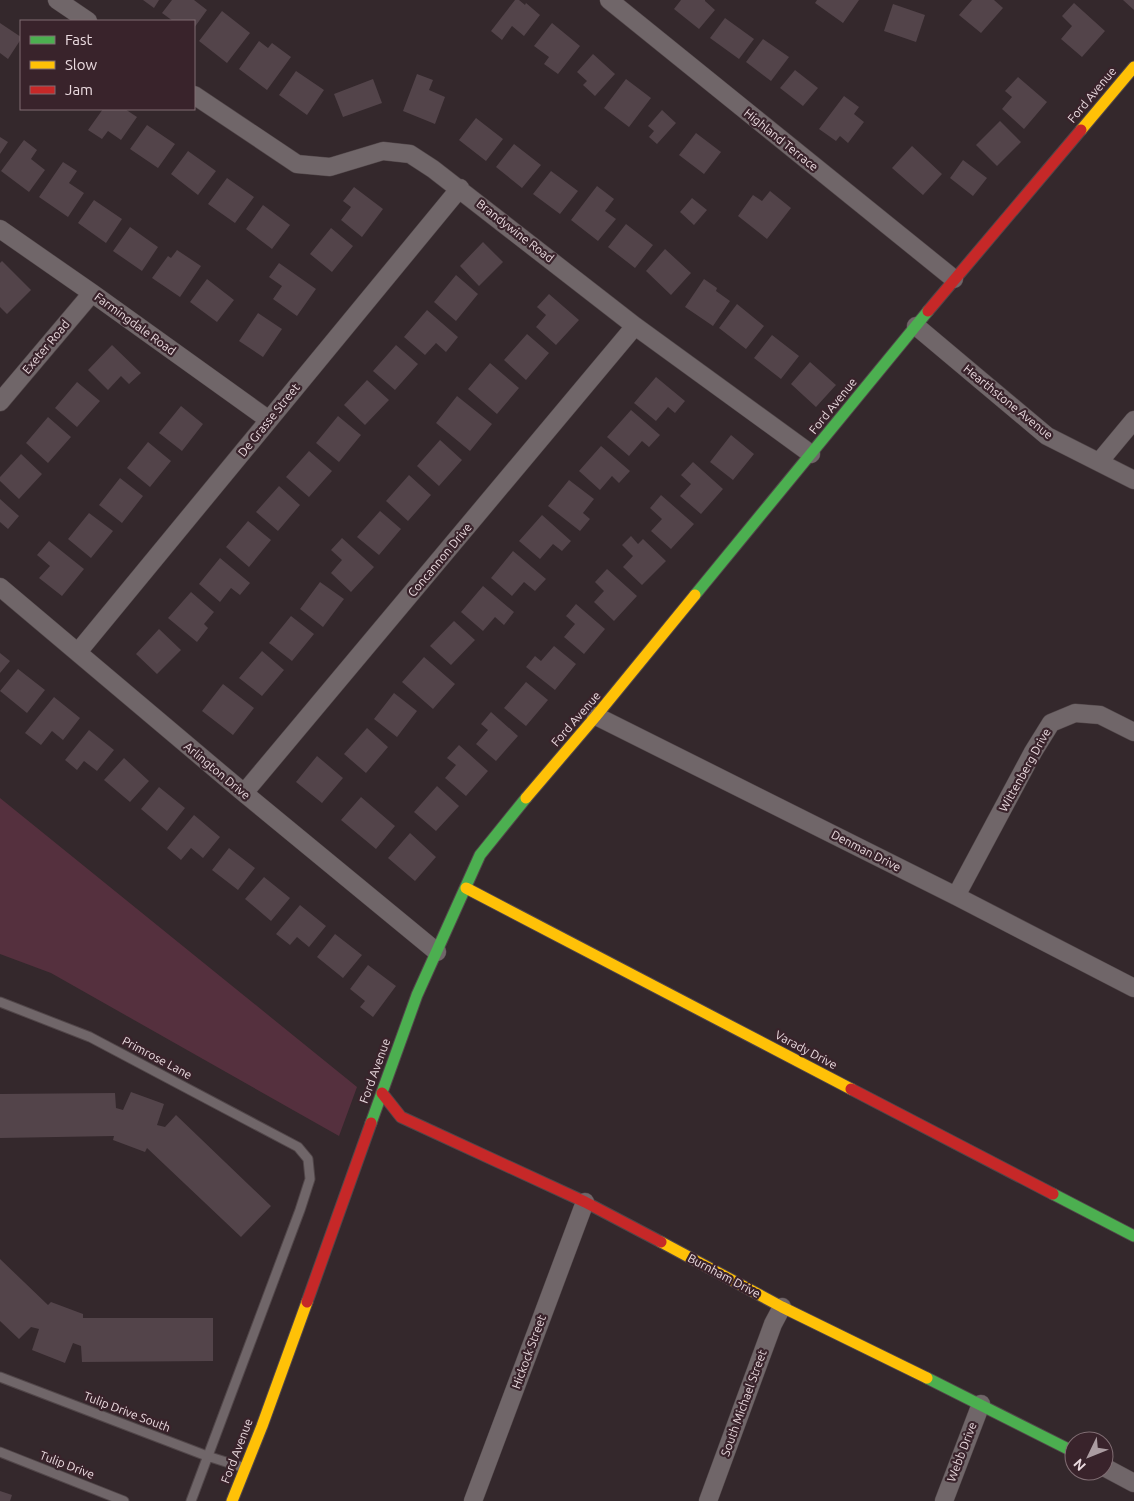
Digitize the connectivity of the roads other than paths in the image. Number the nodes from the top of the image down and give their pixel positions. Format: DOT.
graph roads {
  1 [pos="57,0"];
  2 [pos="609,0"];
  3 [pos="87,20"];
  4 [pos="1134,67"];
  5 [pos="195,96"];
  6 [pos="460,188"];
  7 [pos="0,229"];
  8 [pos="954,279"];
  9 [pos="92,293"];
  10 [pos="636,326"];
  11 [pos="916,326"];
  12 [pos="0,402"];
  13 [pos="269,420"];
  14 [pos="1134,420"];
  15 [pos="811,454"];
  16 [pos="1099,462"];
  17 [pos="1134,480"];
  18 [pos="0,587"];
  19 [pos="78,652"];
  20 [pos="596,716"];
  21 [pos="1134,732"];
  22 [pos="244,793"];
  23 [pos="466,888"];
  24 [pos="956,896"];
  25 [pos="436,952"];
  26 [pos="1134,988"];
  27 [pos="0,1002"];
  28 [pos="382,1093"];
  29 [pos="584,1202"];
  30 [pos="1134,1236"];
  31 [pos="782,1307"];
  32 [pos="0,1377"];
  33 [pos="981,1404"];
  34 [pos="1064,1447"];
  35 [pos="0,1452"];
  36 [pos="207,1456"];
  37 [pos="245,1468"];
  38 [pos="1114,1472"];
  39 [pos="1134,1483"];
  40 [pos="124,1501"];
  41 [pos="191,1501"];
  42 [pos="232,1501"];
  43 [pos="473,1501"];
  44 [pos="708,1501"];
  45 [pos="944,1501"];
  1 -- 3 [label="street"];
  2 -- 8 [label="street, Highland Terrace"];
  4 -- 8 [label="street, Ford Avenue"];
  5 -- 6 [label="street, Brandywine Road"];
  6 -- 10 [label="street, Brandywine Road"];
  6 -- 13 [label="street, De Grasse Street"];
  7 -- 9 [label="street, Farmingdale Road"];
  8 -- 11 [label="street, Ford Avenue"];
  9 -- 12 [label="street, Exeter Road"];
  9 -- 13 [label="street, Farmingdale Road"];
  10 -- 15 [label="street, Brandywine Road"];
  10 -- 22 [label="street, Concannon Drive"];
  11 -- 15 [label="street, Ford Avenue"];
  11 -- 16 [label="street, Hearthstone Avenue"];
  13 -- 19 [label="street, De Grasse Street"];
  14 -- 16 [label="street"];
  15 -- 20 [label="street, Ford Avenue"];
  16 -- 17 [label="street, Hearthstone Avenue"];
  18 -- 19 [label="street, Arlington Drive"];
  19 -- 22 [label="street, Arlington Drive"];
  20 -- 23 [label="street, Ford Avenue"];
  20 -- 24 [label="street, Denman Drive"];
  21 -- 24 [label="street, Wittenberg Drive"];
  22 -- 25 [label="street, Arlington Drive"];
  23 -- 25 [label="street, Ford Avenue"];
  23 -- 30 [label="street, Varady Drive"];
  24 -- 26 [label="street, Denman Drive"];
  25 -- 28 [label="street, Ford Avenue"];
  27 -- 36 [label="lane, Primrose Lane"];
  28 -- 29 [label="street, Burnham Drive"];
  28 -- 37 [label="street, Ford Avenue"];
  29 -- 31 [label="street, Burnham Drive"];
  29 -- 43 [label="street, Hickock Street"];
  31 -- 33 [label="street, Burnham Drive"];
  31 -- 44 [label="street, South Michael Street"];
  32 -- 36 [label="lane, Tulip Drive South"];
  33 -- 34 [label="street, Burnham Drive"];
  33 -- 45 [label="street, Webb Drive"];
  35 -- 40 [label="lane, Tulip Drive"];
  36 -- 37 [label="lane, Tulip Drive South"];
  36 -- 41 [label="lane"];
  37 -- 42 [label="street, Ford Avenue"];
  38 -- 39 [label="street"];
}
